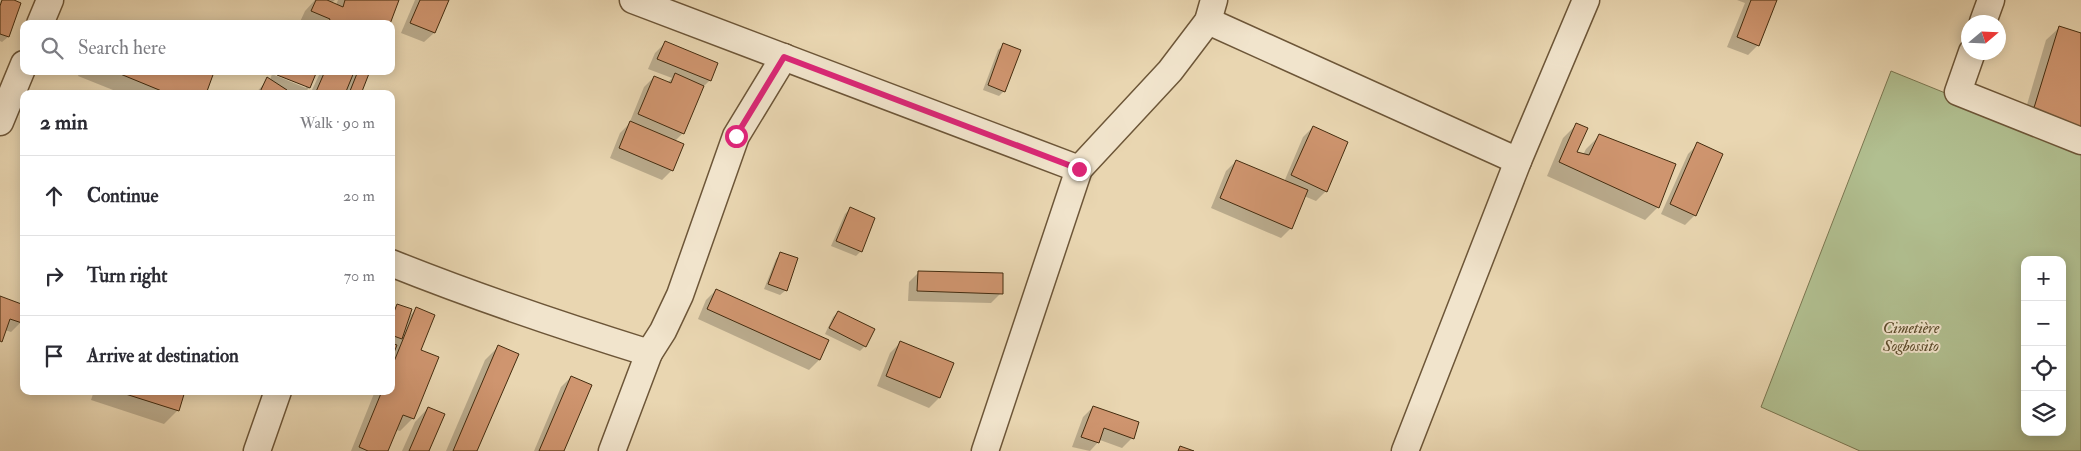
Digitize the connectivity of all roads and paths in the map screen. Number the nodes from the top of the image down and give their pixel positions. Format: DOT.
graph roads {
  1 [pos="50,0"];
  2 [pos="633,0"];
  3 [pos="1586,0"];
  4 [pos="1991,0"];
  5 [pos="1211,10"];
  6 [pos="1986,15"];
  7 [pos="42,20"];
  8 [pos="784,57"];
  9 [pos="1969,60"];
  10 [pos="21,75"];
  11 [pos="10,115"];
  12 [pos="2081,141"];
  13 [pos="1518,160"];
  14 [pos="1079,169"];
  15 [pos="395,265"];
  16 [pos="649,352"];
  17 [pos="277,395"];
  18 [pos="257,451"];
  19 [pos="612,451"];
  20 [pos="985,451"];
  21 [pos="1406,451"];
  1 -- 7 [label="street"];
  2 -- 8 [label="street"];
  3 -- 13 [label="street"];
  4 -- 6 [label="street"];
  5 -- 13 [label="street"];
  5 -- 14 [label="street"];
  8 -- 14 [label="street"];
  8 -- 16 [label="street"];
  9 -- 12 [label="street"];
  10 -- 11 [label="street"];
  13 -- 21 [label="street"];
  14 -- 20 [label="street"];
  15 -- 16 [label="street"];
  16 -- 19 [label="street"];
  17 -- 18 [label="street"];
}
